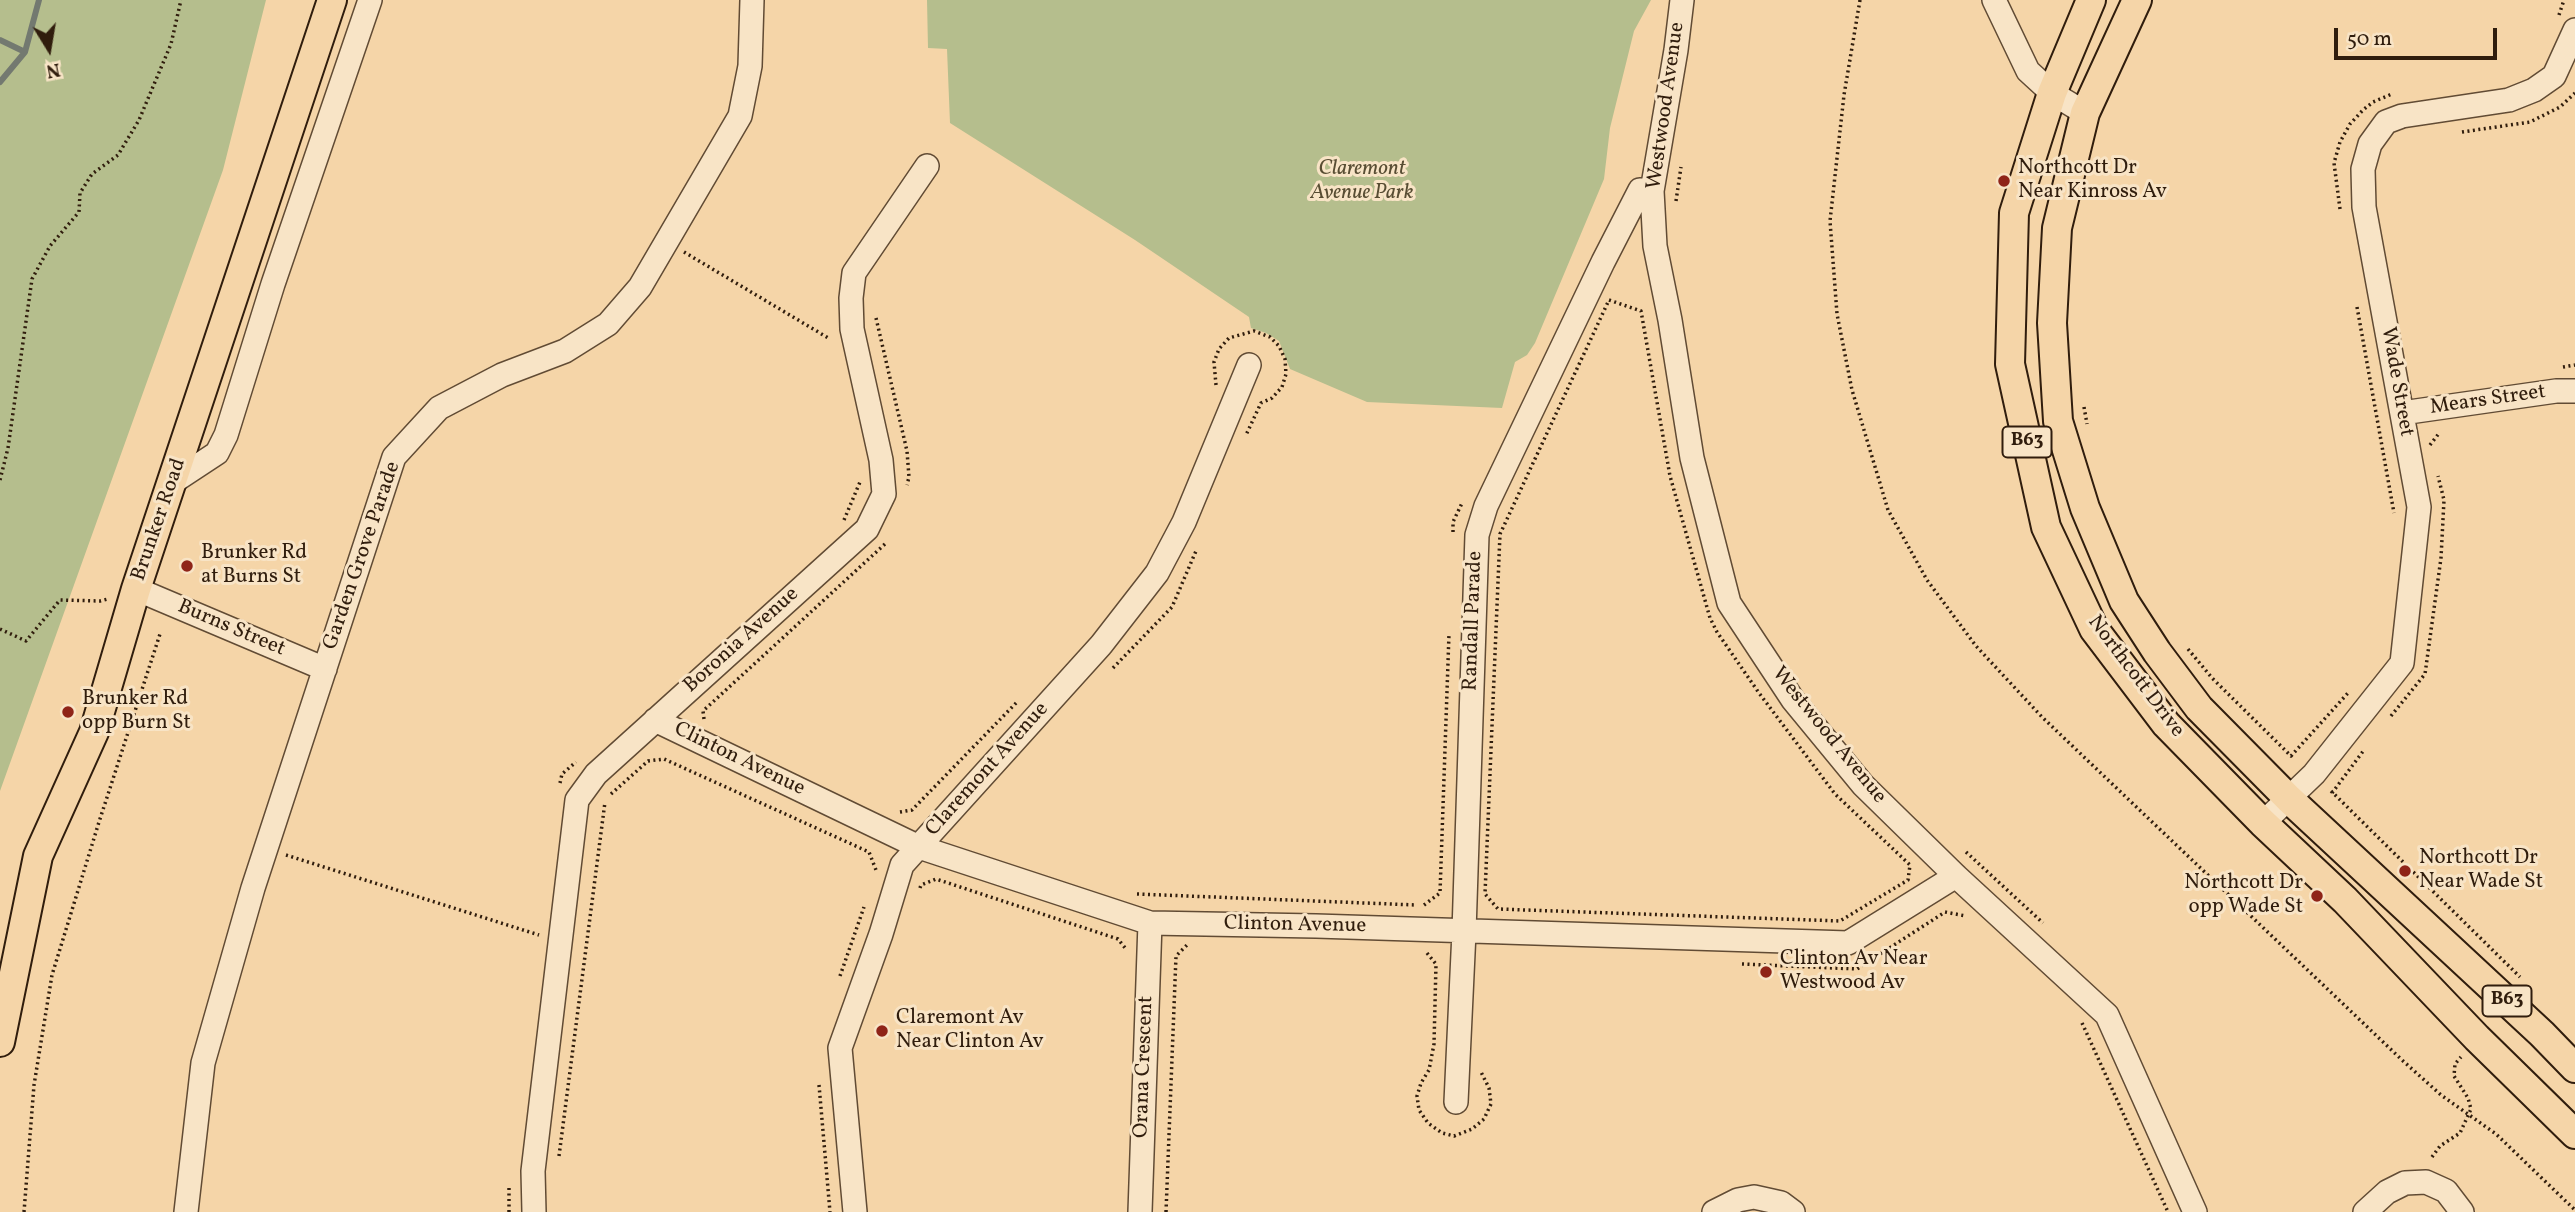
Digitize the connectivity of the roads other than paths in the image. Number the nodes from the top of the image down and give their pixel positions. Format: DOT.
graph roads {
  1 [pos="332,0"];
  2 [pos="370,0"];
  3 [pos="752,0"];
  4 [pos="1682,0"];
  5 [pos="1994,0"];
  6 [pos="2091,0"];
  7 [pos="2137,0"];
  8 [pos="2567,24"];
  9 [pos="2052,93"];
  10 [pos="2085,113"];
  11 [pos="927,166"];
  12 [pos="1653,191"];
  13 [pos="1249,365"];
  14 [pos="2575,391"];
  15 [pos="2402,413"];
  16 [pos="173,482"];
  17 [pos="136,589"];
  18 [pos="325,669"];
  19 [pos="654,720"];
  20 [pos="2289,799"];
  21 [pos="2263,823"];
  22 [pos="919,847"];
  23 [pos="1956,876"];
  24 [pos="1150,923"];
  25 [pos="1464,932"];
  26 [pos="0,1042"];
  27 [pos="2575,1068"];
  28 [pos="1455,1101"];
  29 [pos="2575,1134"];
  30 [pos="186,1212"];
  31 [pos="534,1212"];
  32 [pos="855,1212"];
  33 [pos="1140,1212"];
  34 [pos="1714,1212"];
  35 [pos="1793,1212"];
  36 [pos="2195,1212"];
  37 [pos="2365,1212"];
  38 [pos="2462,1212"];
  1 -- 16 [label="main road, Brunker Road"];
  2 -- 16 [label="street"];
  3 -- 18 [label="street, Garden Grove Parade"];
  4 -- 12 [label="street, Westwood Avenue"];
  5 -- 9 [label="street"];
  6 -- 9 [label="main road, Northcott Drive / B63"];
  7 -- 10 [label="main road, Northcott Drive / B63"];
  8 -- 15 [label="street, Wade Street"];
  9 -- 10 [label="street"];
  9 -- 21 [label="main road, Northcott Drive / B63"];
  10 -- 20 [label="main road, Northcott Drive / B63"];
  11 -- 19 [label="street, Boronia Avenue"];
  12 -- 23 [label="street, Westwood Avenue"];
  12 -- 25 [label="street, Randall Parade"];
  13 -- 22 [label="street, Claremont Avenue"];
  14 -- 15 [label="street, Mears Street"];
  15 -- 20 [label="street, Wade Street"];
  16 -- 17 [label="main road, Brunker Road"];
  17 -- 18 [label="street, Burns Street"];
  17 -- 26 [label="main road, Brunker Road"];
  18 -- 30 [label="street, Garden Grove Parade"];
  19 -- 22 [label="street, Clinton Avenue"];
  19 -- 31 [label="street, Boronia Avenue"];
  20 -- 21 [label="street, Wade Street"];
  20 -- 27 [label="main road, Northcott Drive / B63"];
  21 -- 29 [label="main road, Northcott Drive / B63"];
  22 -- 24 [label="street, Clinton Avenue"];
  22 -- 32 [label="street, Claremont Avenue"];
  23 -- 25 [label="street, Clinton Avenue"];
  23 -- 36 [label="street, Westwood Avenue"];
  24 -- 25 [label="street, Clinton Avenue"];
  24 -- 33 [label="street, Orana Crescent"];
  25 -- 28 [label="street, Randall Parade"];
  34 -- 35 [label="street"];
  37 -- 38 [label="street"];
}
